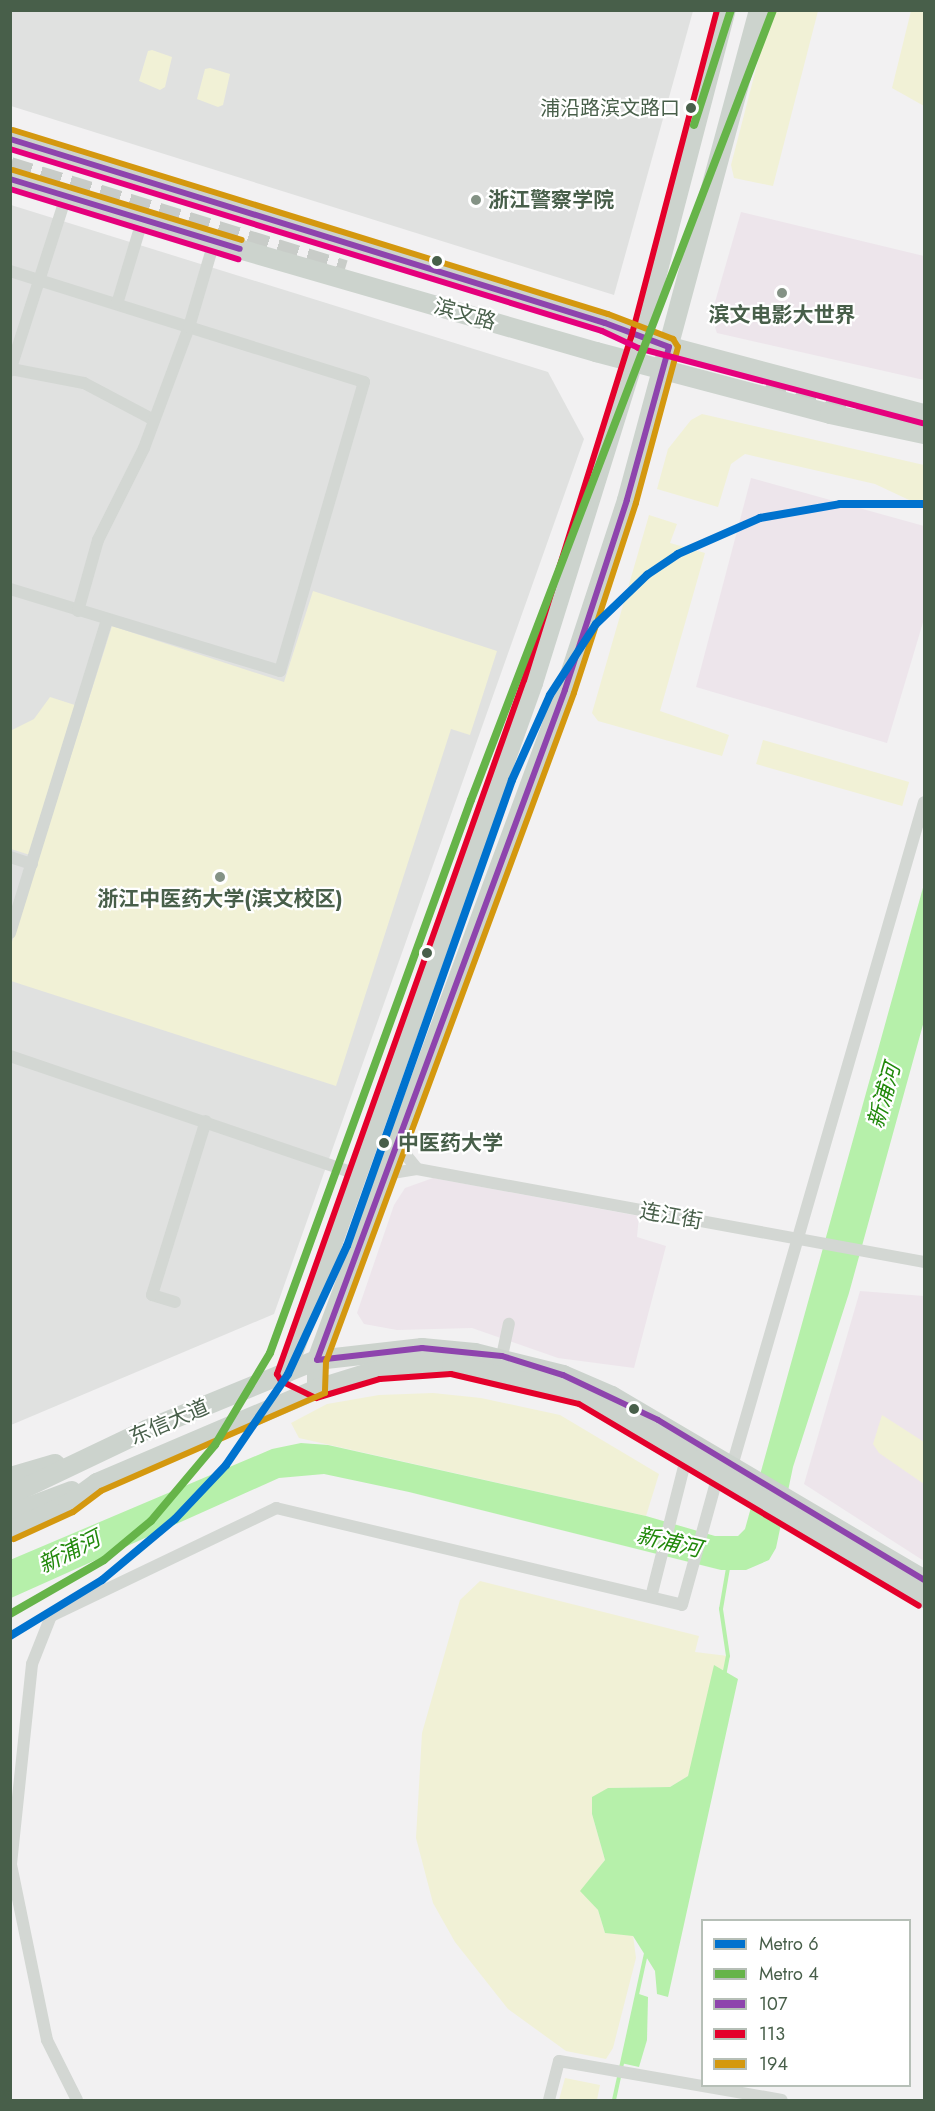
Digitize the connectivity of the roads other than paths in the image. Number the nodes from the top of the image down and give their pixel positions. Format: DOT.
graph roads {
  1 [pos="726,10"];
  2 [pos="759,10"];
  3 [pos="10,139"];
  4 [pos="10,179"];
  5 [pos="66,197"];
  6 [pos="142,221"];
  7 [pos="214,242"];
  8 [pos="10,271"];
  9 [pos="40,280"];
  10 [pos="117,304"];
  11 [pos="189,327"];
  12 [pos="640,339"];
  13 [pos="669,347"];
  14 [pos="632,362"];
  15 [pos="11,370"];
  16 [pos="664,370"];
  17 [pos="924,414"];
  18 [pos="152,419"];
  19 [pos="924,435"];
  20 [pos="10,589"];
  21 [pos="78,611"];
  22 [pos="107,620"];
  23 [pos="924,802"];
  24 [pos="10,857"];
  25 [pos="32,864"];
  26 [pos="10,933"];
  27 [pos="10,1056"];
  28 [pos="206,1121"];
  29 [pos="397,1144"];
  30 [pos="417,1169"];
  31 [pos="356,1174"];
  32 [pos="386,1174"];
  33 [pos="803,1240"];
  34 [pos="924,1263"];
  35 [pos="175,1302"];
  36 [pos="509,1324"];
  37 [pos="502,1356"];
  38 [pos="317,1360"];
  39 [pos="286,1373"];
  40 [pos="317,1389"];
  41 [pos="104,1450"];
  42 [pos="687,1455"];
  43 [pos="725,1470"];
  44 [pos="10,1477"];
  45 [pos="97,1483"];
  46 [pos="10,1495"];
  47 [pos="790,1510"];
  48 [pos="10,1514"];
  49 [pos="10,1531"];
  50 [pos="924,1581"];
  51 [pos="651,1597"];
  52 [pos="924,1598"];
  53 [pos="701,2086"];
  54 [pos="705,2087"];
  55 [pos="76,2100"];
  56 [pos="549,2100"];
  57 [pos="782,2100"];
  1 -- 12 [label="main road"];
  2 -- 13 [label="main road"];
  3 -- 12 [label="main road, 滨文路"];
  4 -- 5 [label="main road, 滨文路"];
  5 -- 6 [label="main road, 滨文路"];
  5 -- 9 [label="street"];
  6 -- 7 [label="main road, 滨文路"];
  6 -- 10 [label="street"];
  7 -- 11 [label="street"];
  7 -- 14 [label="main road, 滨文路"];
  8 -- 9 [label="street"];
  9 -- 10 [label="street"];
  9 -- 15 [label="street"];
  10 -- 11 [label="street"];
  11 -- 18 [label="street"];
  11 -- 22 [label="street"];
  12 -- 13 [label="main road, 滨文路"];
  12 -- 14 [label="main road"];
  13 -- 16 [label="main road"];
  13 -- 17 [label="main road, 滨文路"];
  14 -- 16 [label="main road, 滨文路"];
  14 -- 31 [label="main road"];
  15 -- 18 [label="street"];
  16 -- 19 [label="main road, 滨文路"];
  16 -- 29 [label="main road"];
  18 -- 21 [label="street"];
  20 -- 21 [label="street"];
  21 -- 22 [label="street"];
  22 -- 25 [label="street"];
  23 -- 33 [label="street"];
  24 -- 25 [label="street"];
  25 -- 26 [label="street"];
  27 -- 28 [label="street"];
  28 -- 31 [label="street"];
  28 -- 35 [label="street"];
  29 -- 30 [label="street"];
  29 -- 32 [label="main road"];
  30 -- 32 [label="street, 连江街"];
  30 -- 33 [label="street, 连江街"];
  31 -- 39 [label="main road"];
  32 -- 38 [label="main road"];
  33 -- 34 [label="street, 连江街"];
  33 -- 43 [label="street"];
  36 -- 37 [label="street"];
  37 -- 38 [label="main road, 东信大道"];
  37 -- 43 [label="main road, 东信大道"];
  38 -- 39 [label="main road, 东信大道"];
  38 -- 40 [label="main road"];
  39 -- 40 [label="main road"];
  39 -- 41 [label="main road, 东信大道"];
  40 -- 42 [label="main road, 东信大道"];
  40 -- 45 [label="main road, 东信大道"];
  41 -- 44 [label="main road, 东信大道"];
  41 -- 46 [label="main road, 东信大道"];
  42 -- 43 [label="main road, 东信大道"];
  42 -- 51 [label="street"];
  43 -- 47 [label="main road, 东信大道"];
  43 -- 51 [label="street"];
  45 -- 48 [label="main road, 东信大道"];
  45 -- 49 [label="main road, 东信大道"];
  47 -- 50 [label="main road, 东信大道"];
  47 -- 52 [label="main road, 东信大道"];
  51 -- 55 [label="street"];
  53 -- 56 [label="street"];
  54 -- 57 [label="street"];
}
